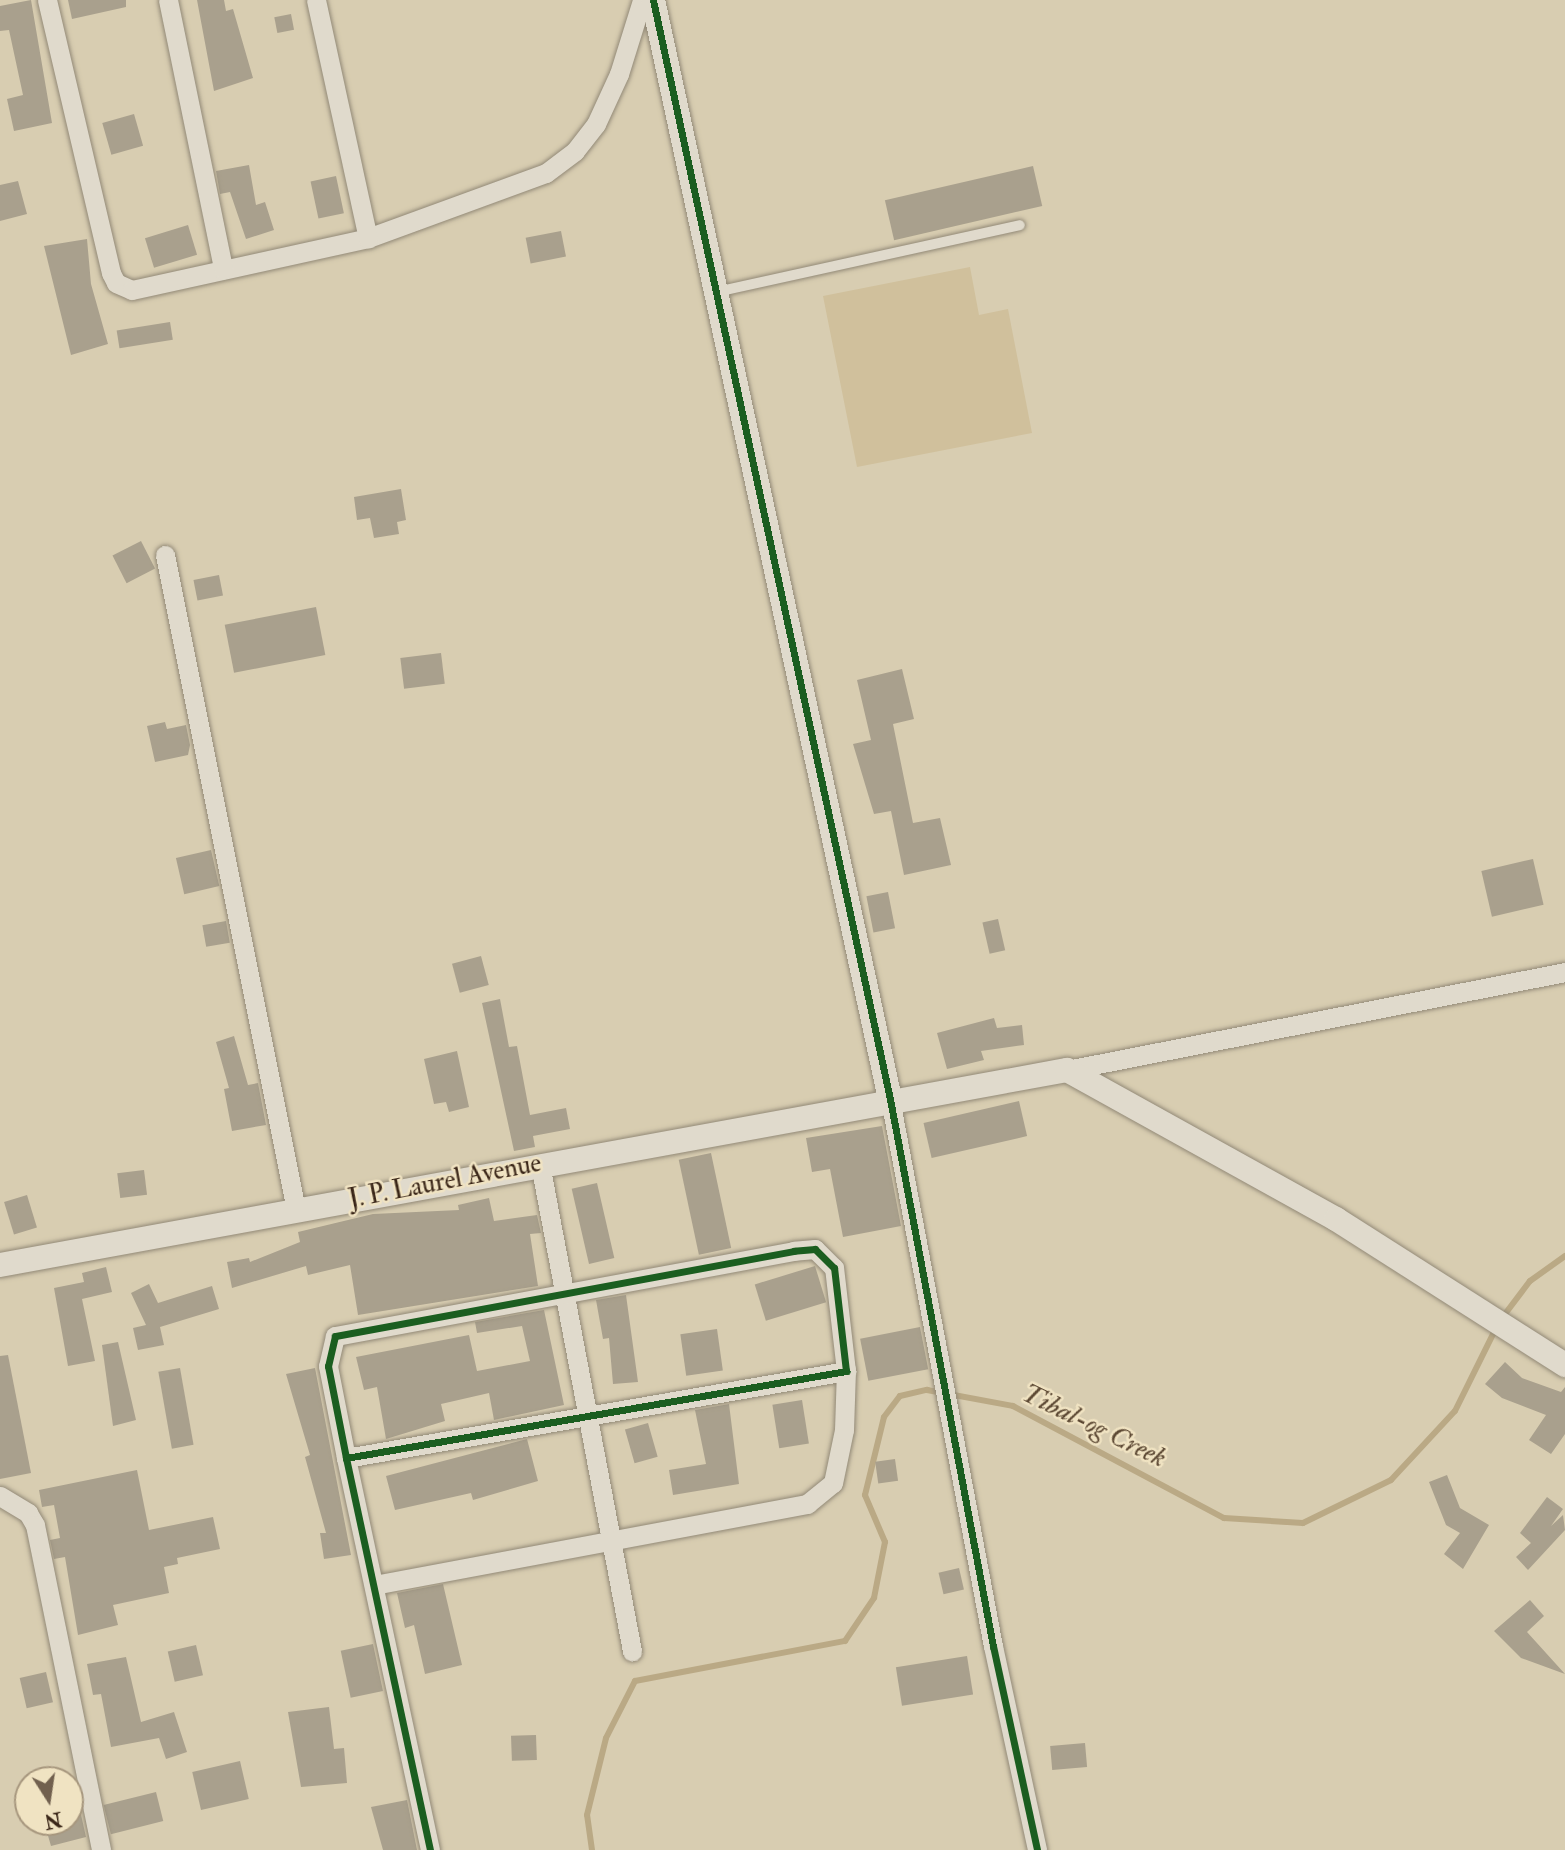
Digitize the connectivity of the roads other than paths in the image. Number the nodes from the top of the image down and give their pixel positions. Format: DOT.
graph roads {
  1 [pos="47,0"];
  2 [pos="168,0"];
  3 [pos="316,0"];
  4 [pos="642,0"];
  5 [pos="653,0"];
  6 [pos="1020,225"];
  7 [pos="368,238"];
  8 [pos="223,269"];
  9 [pos="716,292"];
  10 [pos="165,555"];
  11 [pos="1565,972"];
  12 [pos="1068,1070"];
  13 [pos="890,1100"];
  14 [pos="540,1164"];
  15 [pos="296,1210"];
  16 [pos="0,1265"];
  17 [pos="564,1295"];
  18 [pos="1565,1365"];
  19 [pos="846,1371"];
  20 [pos="584,1415"];
  21 [pos="346,1458"];
  22 [pos="0,1496"];
  23 [pos="609,1541"];
  24 [pos="374,1585"];
  25 [pos="632,1651"];
  26 [pos="101,1850"];
  27 [pos="429,1850"];
  28 [pos="1037,1850"];
  1 -- 8 [label="street"];
  2 -- 8 [label="street"];
  3 -- 7 [label="street"];
  4 -- 7 [label="street"];
  5 -- 9 [label="street"];
  6 -- 9 [label="lane"];
  7 -- 8 [label="street"];
  9 -- 13 [label="street"];
  10 -- 15 [label="street"];
  11 -- 12 [label="street"];
  12 -- 13 [label="street, J. P. Laurel Avenue"];
  12 -- 18 [label="street"];
  13 -- 14 [label="street, J. P. Laurel Avenue"];
  13 -- 28 [label="street"];
  14 -- 15 [label="street, J. P. Laurel Avenue"];
  14 -- 17 [label="street"];
  15 -- 16 [label="street, J. P. Laurel Avenue"];
  17 -- 19 [label="street"];
  17 -- 20 [label="street"];
  17 -- 21 [label="street"];
  19 -- 20 [label="street"];
  19 -- 23 [label="street"];
  20 -- 21 [label="street"];
  20 -- 23 [label="street"];
  21 -- 24 [label="street"];
  22 -- 26 [label="street"];
  23 -- 24 [label="street"];
  23 -- 25 [label="street"];
  24 -- 27 [label="street"];
}
